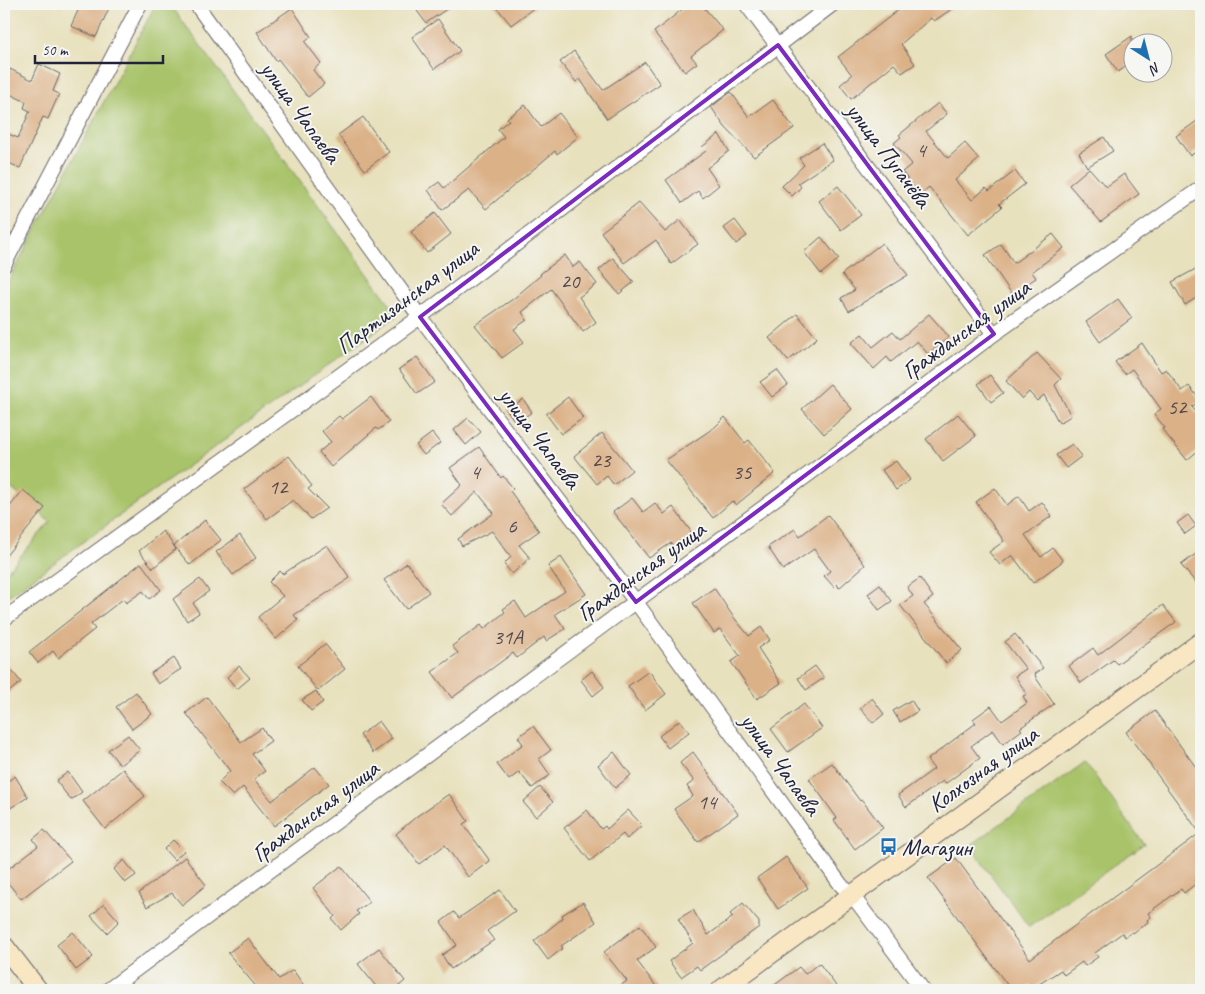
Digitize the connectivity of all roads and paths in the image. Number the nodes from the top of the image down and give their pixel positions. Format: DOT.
graph roads {
  1 [pos="140,4"];
  2 [pos="196,4"];
  3 [pos="746,4"];
  4 [pos="833,4"];
  5 [pos="778,45"];
  6 [pos="1201,188"];
  7 [pos="4,265"];
  8 [pos="420,317"];
  9 [pos="994,334"];
  10 [pos="636,602"];
  11 [pos="4,619"];
  12 [pos="1201,642"];
  13 [pos="852,895"];
  14 [pos="4,946"];
  15 [pos="38,990"];
  16 [pos="108,990"];
  17 [pos="721,990"];
  18 [pos="923,990"];
  1 -- 7 [label="street"];
  2 -- 8 [label="street, улица Чапаева"];
  3 -- 5 [label="street, улица Пугачёва"];
  4 -- 5 [label="street, Партизанская улица"];
  5 -- 8 [label="street, Партизанская улица"];
  5 -- 9 [label="street, улица Пугачёва"];
  6 -- 9 [label="street, Гражданская улица"];
  8 -- 10 [label="street, улица Чапаева"];
  8 -- 11 [label="street, Партизанская улица"];
  9 -- 10 [label="street, Гражданская улица"];
  10 -- 13 [label="street, улица Чапаева"];
  10 -- 16 [label="street, Гражданская улица"];
  12 -- 13 [label="street, Колхозная улица"];
  13 -- 17 [label="street, Колхозная улица"];
  13 -- 18 [label="street, улица Чапаева"];
  14 -- 15 [label="street"];
}
